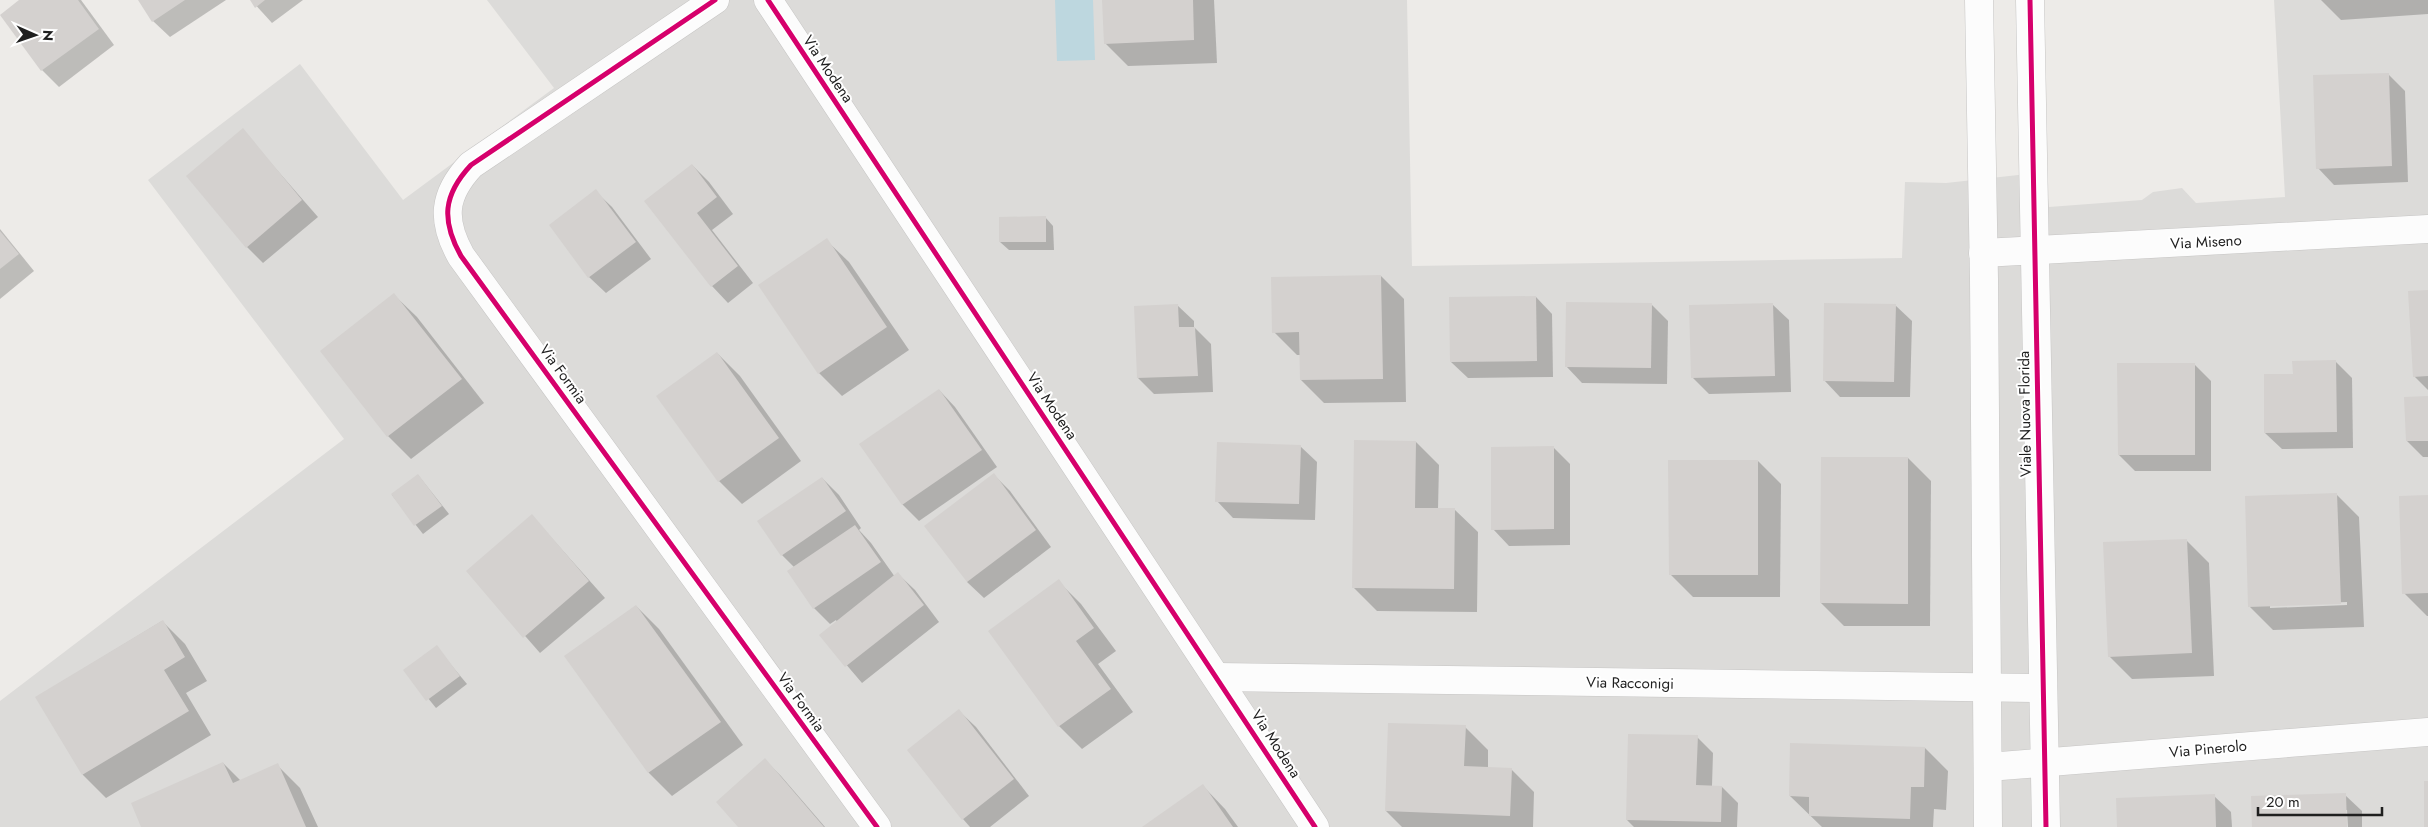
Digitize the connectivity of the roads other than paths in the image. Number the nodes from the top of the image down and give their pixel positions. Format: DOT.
graph roads {
  1 [pos="715,0"];
  2 [pos="768,0"];
  3 [pos="1979,0"];
  4 [pos="2030,0"];
  5 [pos="2428,229"];
  6 [pos="2034,252"];
  7 [pos="1983,254"];
  8 [pos="1217,677"];
  9 [pos="1987,688"];
  10 [pos="2043,688"];
  11 [pos="2428,732"];
  12 [pos="2045,763"];
  13 [pos="1988,767"];
  14 [pos="877,827"];
  15 [pos="1315,827"];
  16 [pos="1988,827"];
  17 [pos="2046,827"];
  1 -- 14 [label="street, Via Formia"];
  2 -- 8 [label="street, Via Modena"];
  3 -- 7 [label="street"];
  4 -- 6 [label="street, Viale Nuova Florida"];
  5 -- 6 [label="street, Via Miseno"];
  6 -- 7 [label="street, Via Miseno"];
  6 -- 10 [label="street, Viale Nuova Florida"];
  7 -- 9 [label="street"];
  8 -- 9 [label="street, Via Racconigi"];
  8 -- 15 [label="street, Via Modena"];
  9 -- 10 [label="street, Via Racconigi"];
  9 -- 13 [label="street"];
  10 -- 12 [label="street, Viale Nuova Florida"];
  11 -- 12 [label="street, Via Pinerolo"];
  12 -- 13 [label="street, Via Pinerolo"];
  12 -- 17 [label="street, Viale Nuova Florida"];
  13 -- 16 [label="street"];
}
